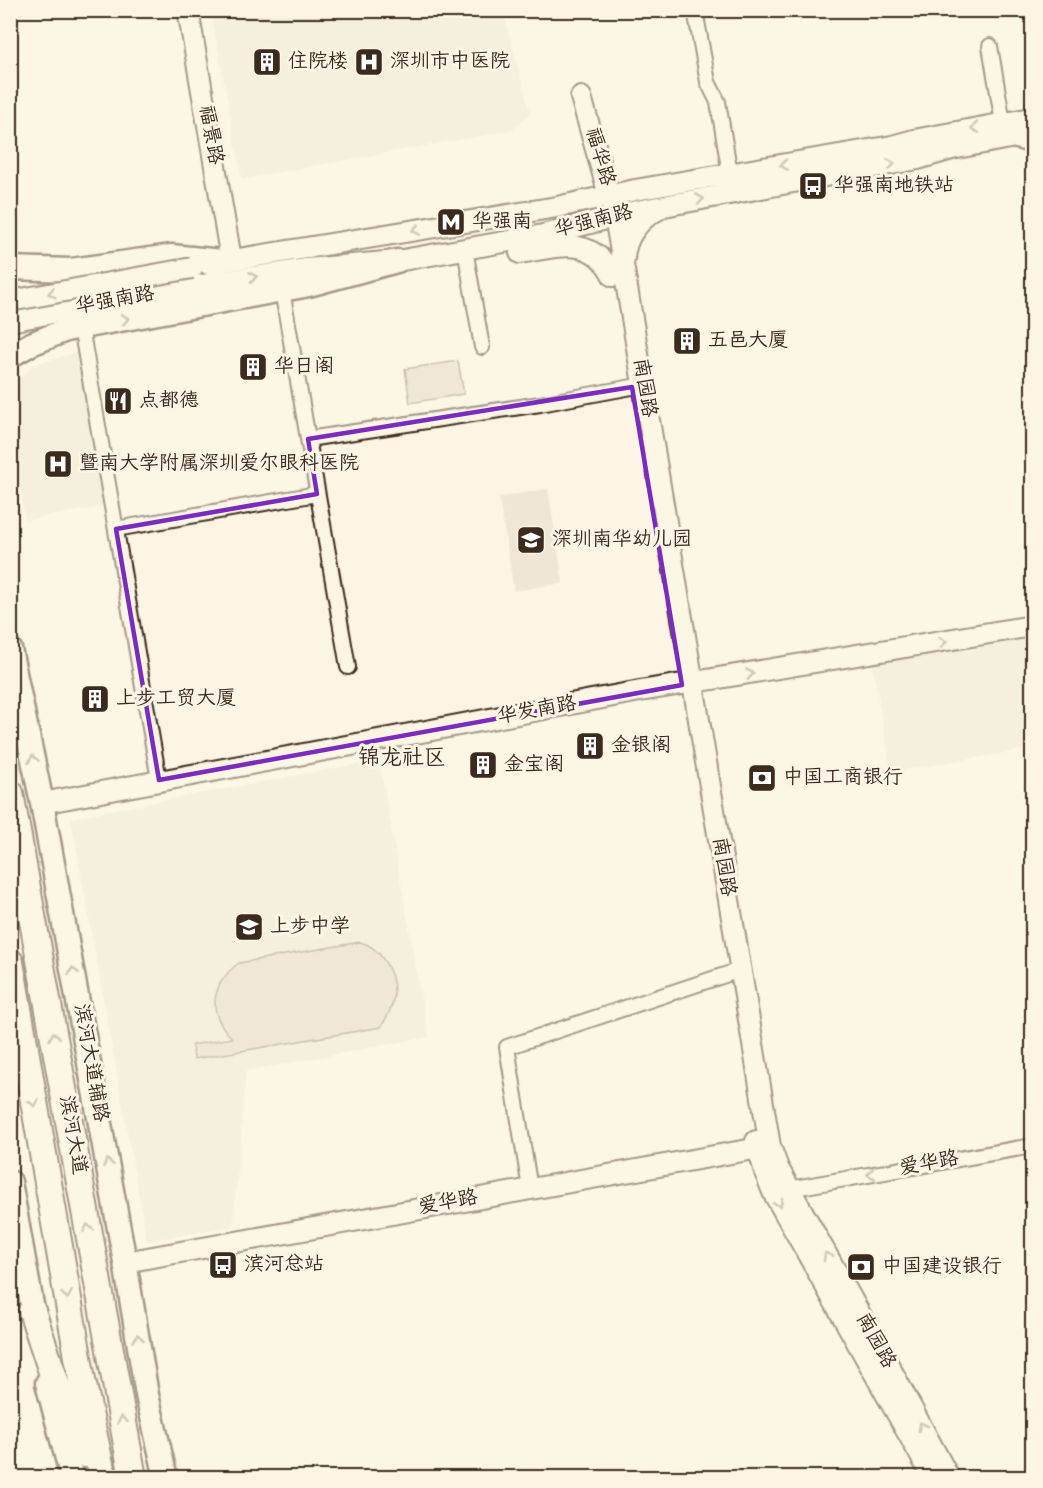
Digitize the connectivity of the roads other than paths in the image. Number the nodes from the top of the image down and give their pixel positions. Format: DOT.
graph roads {
  1 [pos="188,10"];
  2 [pos="695,10"];
  3 [pos="990,46"];
  4 [pos="582,97"];
  5 [pos="1032,118"];
  6 [pos="1021,134"];
  7 [pos="730,174"];
  8 [pos="609,196"];
  9 [pos="669,205"];
  10 [pos="557,207"];
  11 [pos="609,218"];
  12 [pos="561,231"];
  13 [pos="465,249"];
  14 [pos="227,260"];
  15 [pos="397,261"];
  16 [pos="10,268"];
  17 [pos="71,270"];
  18 [pos="618,270"];
  19 [pos="194,277"];
  20 [pos="10,282"];
  21 [pos="282,290"];
  22 [pos="10,301"];
  23 [pos="10,321"];
  24 [pos="74,328"];
  25 [pos="10,338"];
  26 [pos="482,347"];
  27 [pos="10,356"];
  28 [pos="632,387"];
  29 [pos="308,439"];
  30 [pos="317,494"];
  31 [pos="116,529"];
  32 [pos="1032,626"];
  33 [pos="10,649"];
  34 [pos="348,668"];
  35 [pos="687,684"];
  36 [pos="159,780"];
  37 [pos="10,793"];
  38 [pos="42,803"];
  39 [pos="10,962"];
  40 [pos="735,971"];
  41 [pos="1032,1146"];
  42 [pos="764,1148"];
  43 [pos="10,1182"];
  44 [pos="530,1189"];
  45 [pos="789,1189"];
  46 [pos="126,1262"];
  47 [pos="19,1284"];
  48 [pos="32,1311"];
  49 [pos="72,1478"];
  50 [pos="95,1478"];
  51 [pos="103,1478"];
  52 [pos="133,1478"];
  53 [pos="166,1478"];
  54 [pos="933,1478"];
  55 [pos="949,1478"];
  1 -- 14 [label="main road, 福景路"];
  2 -- 7 [label="street"];
  3 -- 6 [label="street"];
  4 -- 8 [label="main road, 福华路"];
  5 -- 6 [label="main road, 华强南路"];
  6 -- 7 [label="main road, 华强南路, one-way"];
  9 -- 6 [label="main road, 华强南路, one-way"];
  7 -- 8 [label="main road, 华强南路"];
  8 -- 10 [label="main road, 华强南路"];
  8 -- 11 [label="main road, 福华路"];
  9 -- 11 [label="main road, 华强南路"];
  9 -- 18 [label="main road"];
  10 -- 12 [label="main road"];
  10 -- 14 [label="main road, 华强南路, one-way"];
  11 -- 12 [label="main road, 华强南路"];
  11 -- 18 [label="main road, 南园路"];
  12 -- 13 [label="main road, 华强南路"];
  13 -- 15 [label="main road, 华强南路"];
  13 -- 18 [label="main road"];
  13 -- 26 [label="street"];
  14 -- 17 [label="main road"];
  14 -- 19 [label="main road, 华强南路"];
  19 -- 15 [label="main road, 华强南路, one-way"];
  15 -- 21 [label="main road"];
  16 -- 17 [label="main road"];
  17 -- 20 [label="main road"];
  18 -- 28 [label="main road, 南园路"];
  18 -- 35 [label="main road, 南园路"];
  19 -- 22 [label="main road, 华强南路, one-way, bridge"];
  19 -- 23 [label="main road, 华强南路"];
  24 -- 21 [label="main road, one-way"];
  21 -- 29 [label="street"];
  24 -- 25 [label="main road"];
  24 -- 27 [label="main road"];
  24 -- 31 [label="street"];
  28 -- 29 [label="street"];
  28 -- 35 [label="main road, 南园路"];
  29 -- 30 [label="street"];
  30 -- 31 [label="street"];
  30 -- 34 [label="street"];
  31 -- 36 [label="street"];
  35 -- 32 [label="main road, 华发南路, one-way"];
  38 -- 33 [label="main road, 滨河大道辅路, one-way"];
  35 -- 36 [label="main road, 华发南路"];
  35 -- 40 [label="main road, 南园路"];
  36 -- 38 [label="main road, 华发南路"];
  52 -- 37 [label="highway, 滨河大道, one-way"];
  46 -- 38 [label="main road, 滨河大道辅路, one-way"];
  39 -- 51 [label="highway, 滨河大道, one-way"];
  40 -- 42 [label="main road, 南园路"];
  40 -- 44 [label="street"];
  41 -- 45 [label="street, 爱华路, one-way"];
  42 -- 44 [label="main road, 爱华路"];
  42 -- 45 [label="main road, 南园路"];
  42 -- 54 [label="main road, 南园路, one-way"];
  43 -- 47 [label="main road"];
  44 -- 46 [label="main road, 爱华路"];
  55 -- 45 [label="main road, 南园路, one-way"];
  53 -- 46 [label="main road, 滨河大道辅路, one-way"];
  47 -- 48 [label="main road"];
  48 -- 49 [label="main road"];
  48 -- 50 [label="highway"];
}
